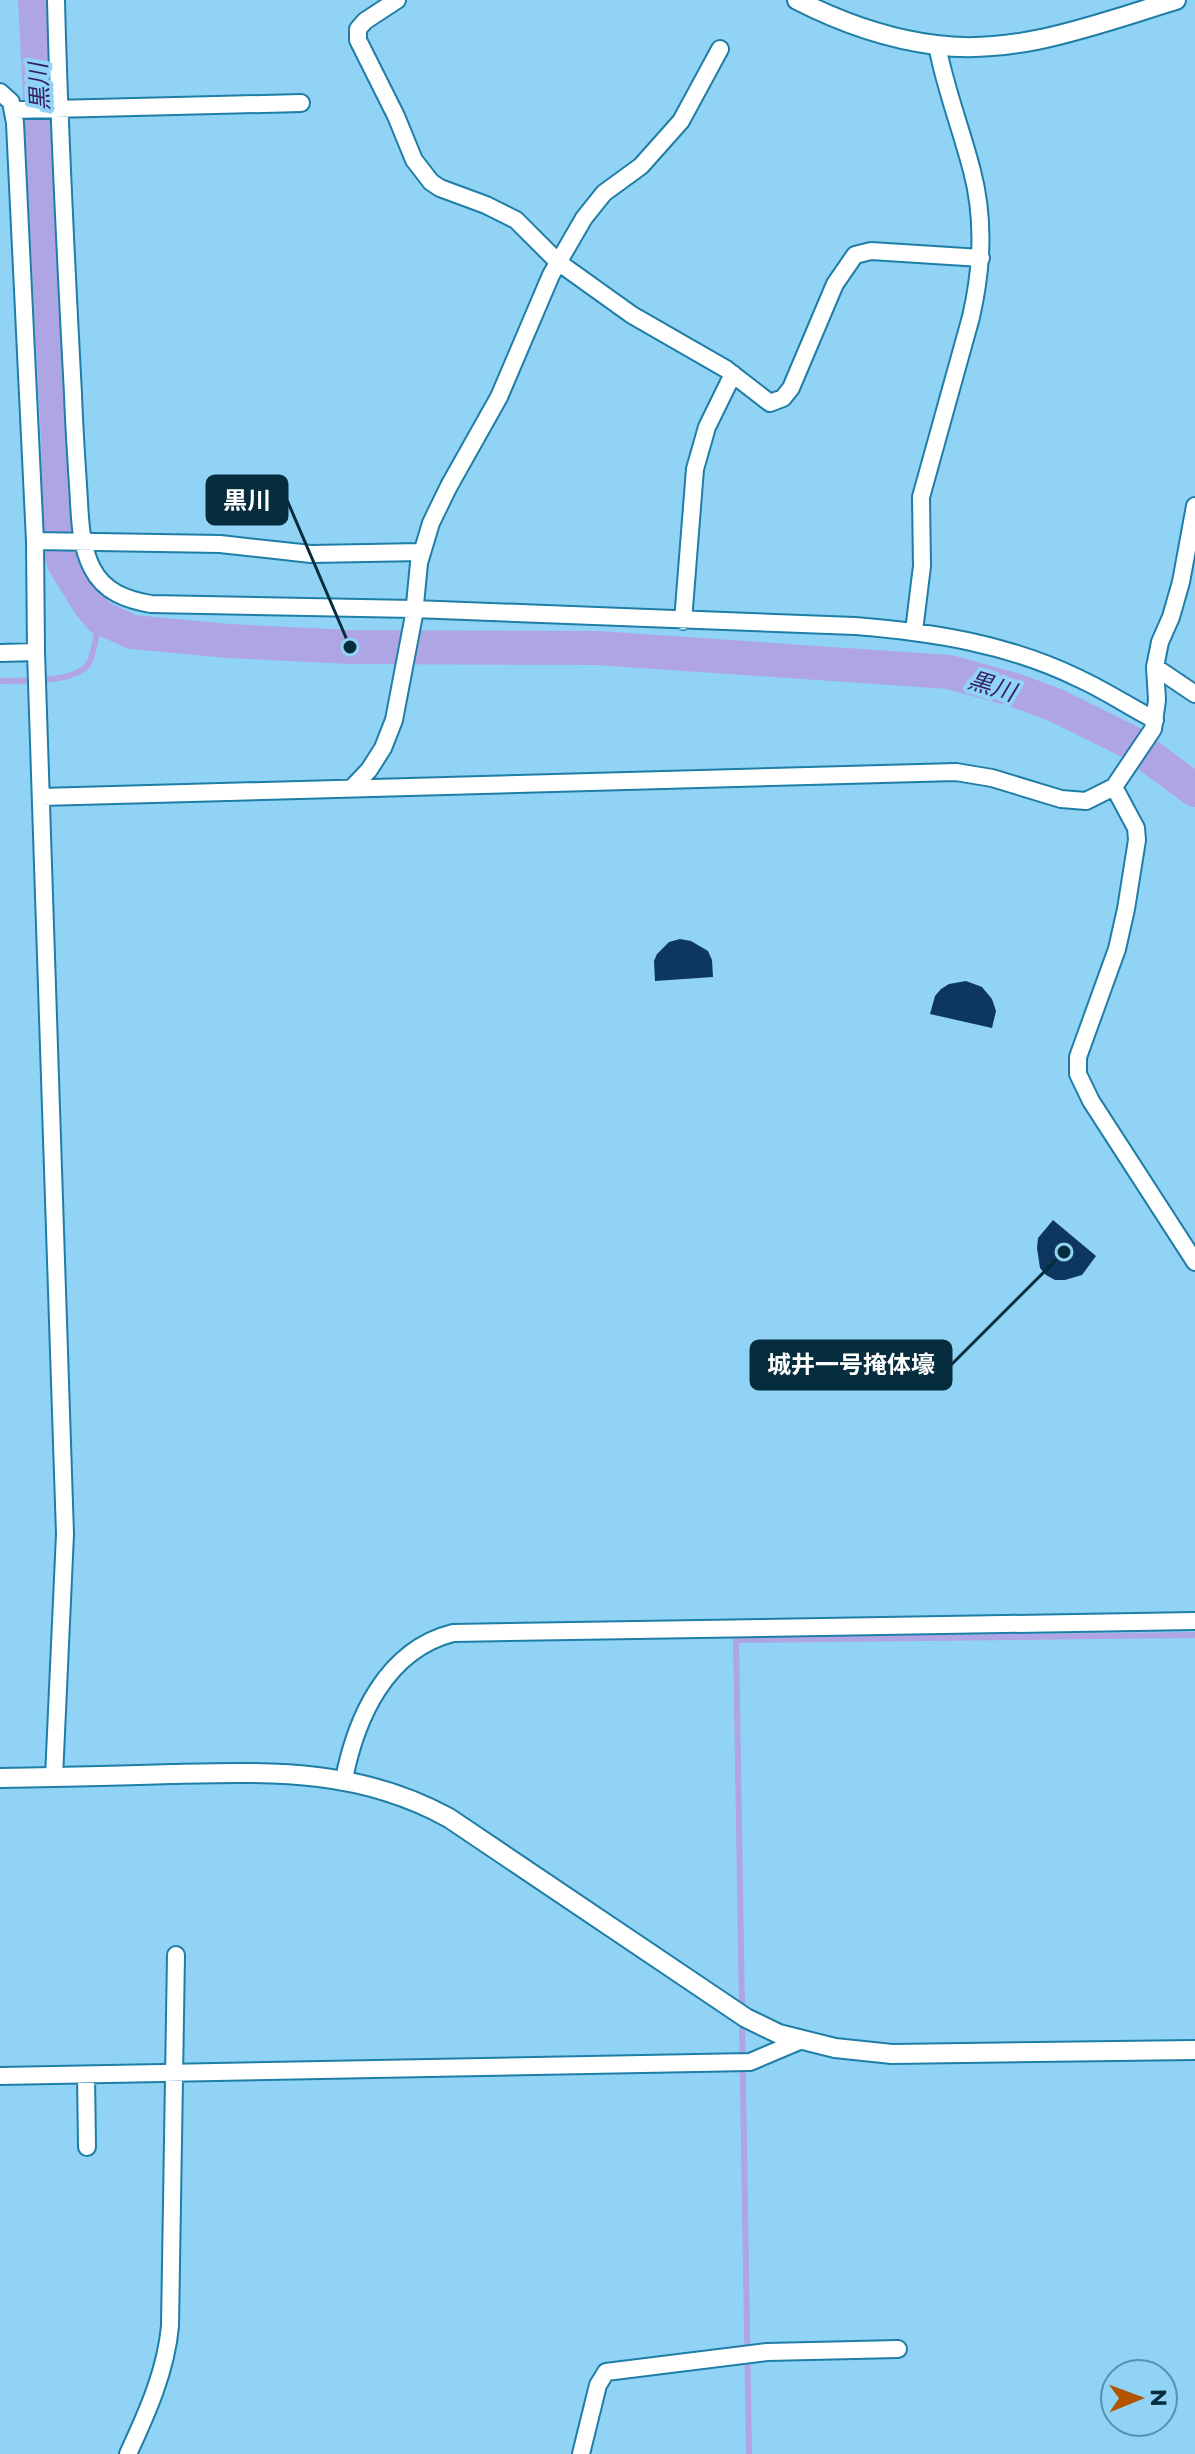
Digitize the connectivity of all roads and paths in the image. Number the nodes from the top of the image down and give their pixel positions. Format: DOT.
graph roads {
  1 [pos="56,0"];
  2 [pos="397,0"];
  3 [pos="797,0"];
  4 [pos="1176,0"];
  5 [pos="1149,3"];
  6 [pos="937,45"];
  7 [pos="720,49"];
  8 [pos="0,92"];
  9 [pos="301,103"];
  10 [pos="55,108"];
  11 [pos="17,110"];
  12 [pos="981,258"];
  13 [pos="558,262"];
  14 [pos="733,374"];
  15 [pos="1195,506"];
  16 [pos="40,542"];
  17 [pos="79,542"];
  18 [pos="422,552"];
  19 [pos="414,612"];
  20 [pos="683,621"];
  21 [pos="914,631"];
  22 [pos="0,653"];
  23 [pos="36,656"];
  24 [pos="1155,667"];
  25 [pos="1195,694"];
  26 [pos="1154,724"];
  27 [pos="1116,783"];
  28 [pos="351,789"];
  29 [pos="41,797"];
  30 [pos="1195,1262"];
  31 [pos="1195,1621"];
  32 [pos="54,1777"];
  33 [pos="0,1778"];
  34 [pos="344,1779"];
  35 [pos="176,1955"];
  36 [pos="802,2040"];
  37 [pos="1195,2050"];
  38 [pos="174,2074"];
  39 [pos="86,2075"];
  40 [pos="0,2076"];
  41 [pos="87,2147"];
  42 [pos="898,2349"];
  43 [pos="128,2454"];
  44 [pos="581,2454"];
  1 -- 10 [label="street"];
  2 -- 13 [label="street"];
  3 -- 6 [label="street"];
  4 -- 5 [label="street"];
  5 -- 6 [label="street"];
  6 -- 12 [label="street"];
  7 -- 13 [label="street"];
  8 -- 11 [label="street"];
  9 -- 10 [label="street"];
  10 -- 11 [label="street"];
  10 -- 17 [label="street"];
  11 -- 16 [label="street"];
  12 -- 14 [label="street"];
  12 -- 21 [label="street"];
  13 -- 14 [label="street"];
  13 -- 18 [label="street"];
  14 -- 20 [label="street"];
  15 -- 24 [label="street"];
  16 -- 17 [label="street"];
  16 -- 23 [label="street"];
  17 -- 18 [label="street"];
  17 -- 19 [label="street"];
  18 -- 19 [label="street"];
  19 -- 20 [label="street"];
  19 -- 28 [label="street"];
  20 -- 21 [label="street"];
  21 -- 26 [label="street"];
  22 -- 23 [label="street"];
  23 -- 29 [label="street"];
  24 -- 25 [label="street"];
  24 -- 26 [label="street"];
  26 -- 27 [label="street"];
  27 -- 28 [label="street"];
  27 -- 30 [label="street"];
  28 -- 29 [label="street"];
  29 -- 32 [label="street"];
  31 -- 34 [label="street"];
  32 -- 33 [label="street"];
  32 -- 34 [label="street"];
  34 -- 36 [label="street"];
  35 -- 38 [label="street"];
  36 -- 37 [label="street"];
  36 -- 38 [label="street"];
  38 -- 39 [label="street"];
  38 -- 43 [label="street"];
  39 -- 40 [label="street"];
  39 -- 41 [label="street"];
  42 -- 44 [label="street"];
}
